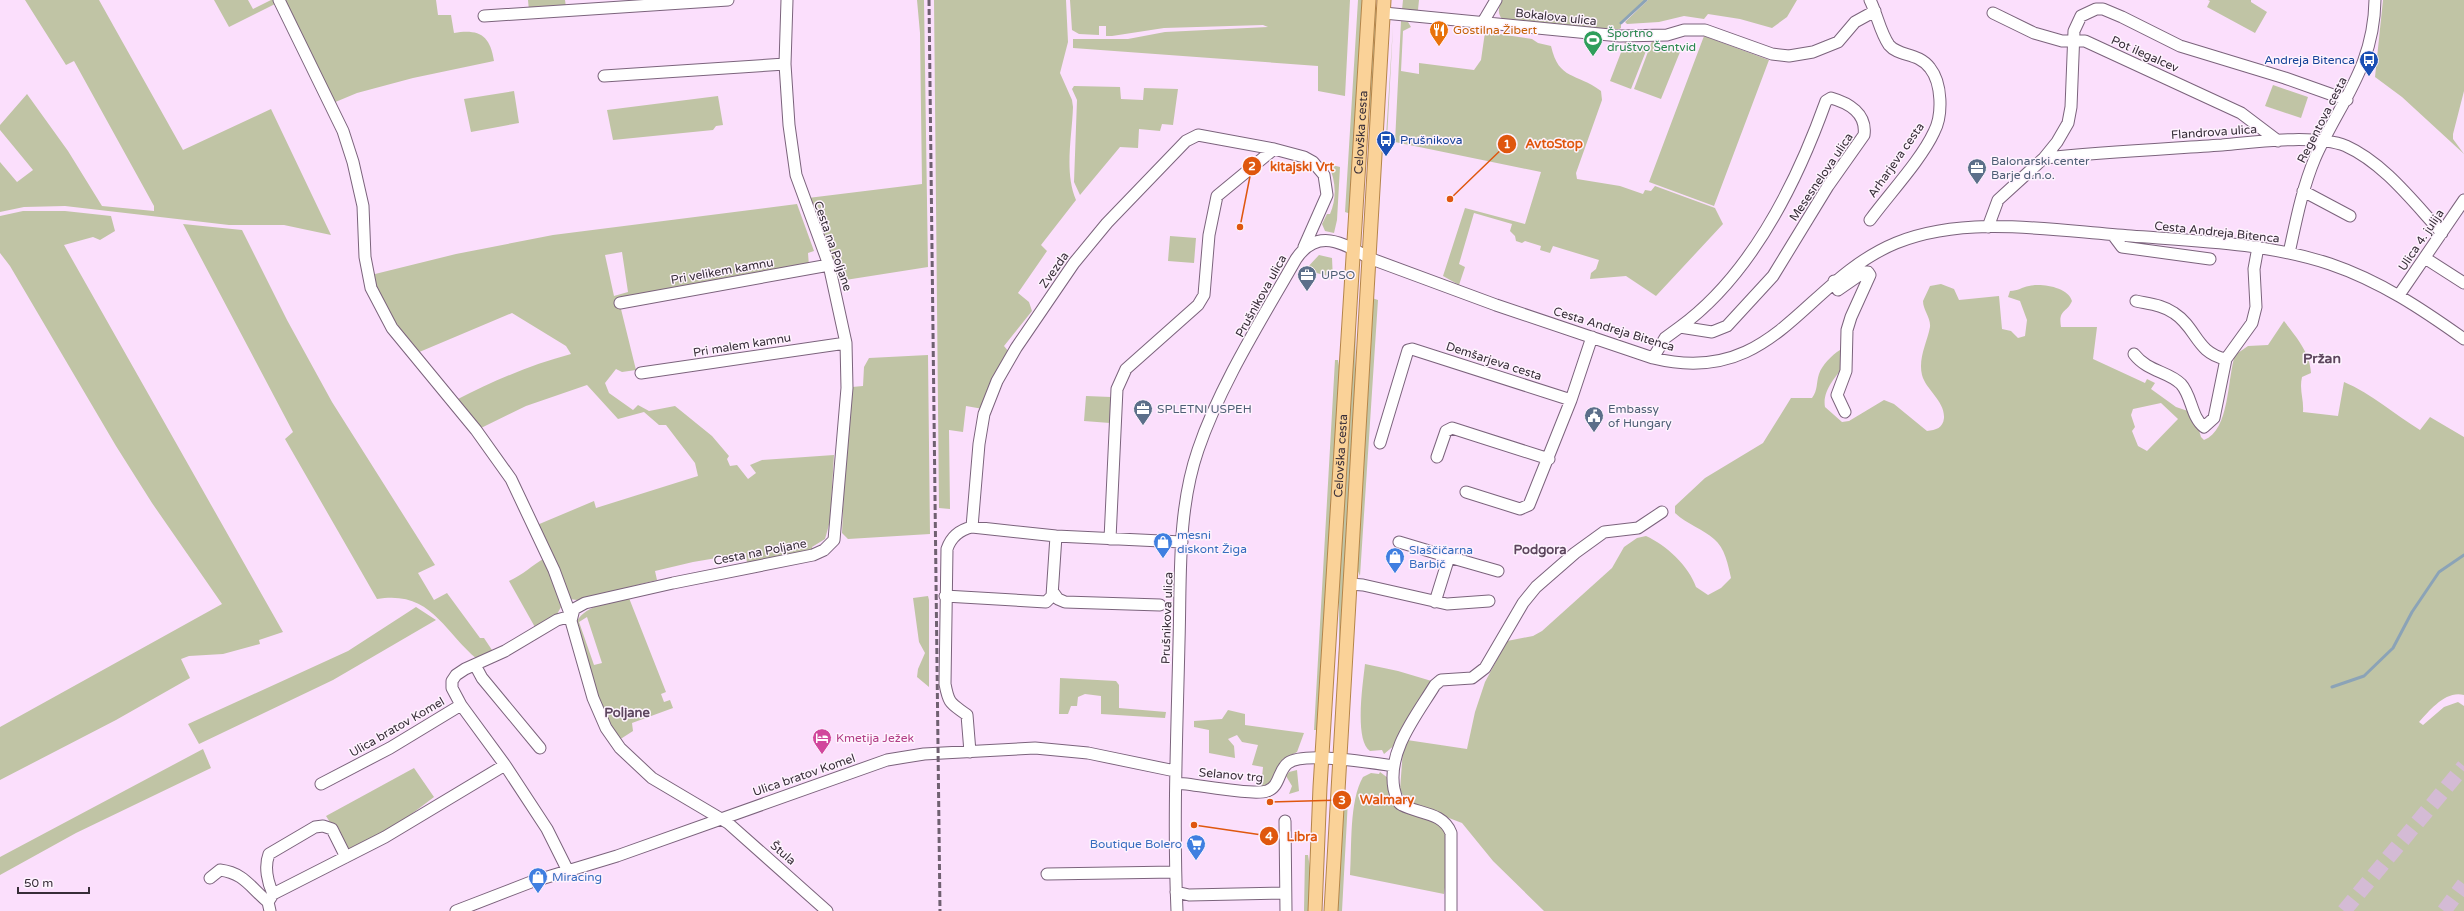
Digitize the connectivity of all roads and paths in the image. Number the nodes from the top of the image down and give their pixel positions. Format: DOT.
graph roads {
  1 [pos="279,0"];
  2 [pos="728,0"];
  3 [pos="787,0"];
  4 [pos="1369,0"];
  5 [pos="1496,0"];
  6 [pos="1870,0"];
  7 [pos="2375,0"];
  8 [pos="1384,6"];
  9 [pos="1875,11"];
  10 [pos="1993,13"];
  11 [pos="484,16"];
  12 [pos="1483,22"];
  13 [pos="2072,42"];
  14 [pos="785,64"];
  15 [pos="604,76"];
  16 [pos="2347,100"];
  17 [pos="2278,141"];
  18 [pos="2323,141"];
  19 [pos="1274,149"];
  20 [pos="2044,158"];
  21 [pos="2303,191"];
  22 [pos="2464,200"];
  23 [pos="2350,216"];
  24 [pos="1870,220"];
  25 [pos="1988,227"];
  26 [pos="2442,233"];
  27 [pos="2113,235"];
  28 [pos="1304,247"];
  29 [pos="2258,247"];
  30 [pos="1353,249"];
  31 [pos="2289,253"];
  32 [pos="1369,258"];
  33 [pos="2424,258"];
  34 [pos="2210,260"];
  35 [pos="829,265"];
  36 [pos="1834,281"];
  37 [pos="2464,283"];
  38 [pos="2399,295"];
  39 [pos="2136,301"];
  40 [pos="620,303"];
  41 [pos="1680,327"];
  42 [pos="1592,337"];
  43 [pos="2464,339"];
  44 [pos="846,343"];
  45 [pos="2134,354"];
  46 [pos="1653,358"];
  47 [pos="2226,359"];
  48 [pos="641,373"];
  49 [pos="1571,400"];
  50 [pos="1844,412"];
  51 [pos="1380,443"];
  52 [pos="1437,457"];
  53 [pos="1549,459"];
  54 [pos="1466,492"];
  55 [pos="1662,512"];
  56 [pos="972,527"];
  57 [pos="1056,536"];
  58 [pos="1110,539"];
  59 [pos="1182,542"];
  60 [pos="1399,542"];
  61 [pos="1449,557"];
  62 [pos="1498,571"];
  63 [pos="1350,584"];
  64 [pos="1052,592"];
  65 [pos="946,596"];
  66 [pos="1489,600"];
  67 [pos="1436,602"];
  68 [pos="1160,605"];
  69 [pos="571,616"];
  70 [pos="474,665"];
  71 [pos="461,705"];
  72 [pos="540,748"];
  73 [pos="970,752"];
  74 [pos="1323,757"];
  75 [pos="1340,759"];
  76 [pos="505,765"];
  77 [pos="1394,766"];
  78 [pos="1175,772"];
  79 [pos="1176,783"];
  80 [pos="321,784"];
  81 [pos="719,818"];
  82 [pos="1285,821"];
  83 [pos="346,857"];
  84 [pos="568,872"];
  85 [pos="1175,872"];
  86 [pos="1047,874"];
  87 [pos="210,878"];
  88 [pos="1176,892"];
  89 [pos="1285,893"];
  90 [pos="271,902"];
  91 [pos="462,910"];
  92 [pos="827,911"];
  93 [pos="1177,911"];
  94 [pos="1286,911"];
  95 [pos="1315,911"];
  96 [pos="1331,911"];
  97 [pos="1451,911"];
  1 -- 69 [label="street"];
  2 -- 11 [label="street"];
  3 -- 14 [label="street, Cesta na Poljane"];
  4 -- 30 [label="main road, Celovška cesta"];
  5 -- 12 [label="street"];
  6 -- 9 [label="street, Arharjeva cesta"];
  7 -- 16 [label="street, Regentova cesta"];
  8 -- 12 [label="street, Bokalova ulica"];
  8 -- 32 [label="main road, Celovška cesta"];
  9 -- 12 [label="street, Bokalova ulica"];
  9 -- 24 [label="street, Arharjeva cesta"];
  10 -- 13 [label="street, Pot ilegalcev"];
  13 -- 16 [label="street"];
  13 -- 17 [label="street, Pot ilegalcev"];
  13 -- 20 [label="street"];
  14 -- 15 [label="street"];
  14 -- 35 [label="street, Cesta na Poljane"];
  16 -- 18 [label="street, Regentova cesta"];
  17 -- 18 [label="street, Flandrova ulica"];
  17 -- 20 [label="street, Flandrova ulica"];
  18 -- 21 [label="street, Regentova cesta"];
  18 -- 26 [label="street, Flandrova ulica"];
  19 -- 28 [label="street, Zvezda"];
  19 -- 56 [label="street, Zvezda"];
  19 -- 58 [label="street"];
  20 -- 25 [label="street"];
  21 -- 23 [label="street"];
  21 -- 31 [label="street, Regentova cesta"];
  22 -- 26 [label="street, Ulica 4. julija"];
  25 -- 27 [label="street, Cesta Andreja Bitenca"];
  25 -- 36 [label="street, Cesta Andreja Bitenca"];
  26 -- 33 [label="street, Ulica 4. julija"];
  27 -- 29 [label="street, Cesta Andreja Bitenca"];
  27 -- 34 [label="street"];
  28 -- 30 [label="street"];
  28 -- 59 [label="street, Prušnikova ulica"];
  29 -- 31 [label="street, Cesta Andreja Bitenca"];
  29 -- 47 [label="street"];
  30 -- 32 [label="street"];
  30 -- 74 [label="main road, Celovška cesta"];
  31 -- 38 [label="street, Cesta Andreja Bitenca"];
  32 -- 42 [label="street, Cesta Andreja Bitenca"];
  32 -- 63 [label="main road, Celovška cesta"];
  33 -- 37 [label="street"];
  33 -- 38 [label="street, Ulica 4. julija"];
  35 -- 40 [label="street, Pri velikem kamnu"];
  35 -- 44 [label="street, Cesta na Poljane"];
  36 -- 46 [label="street, Cesta Andreja Bitenca"];
  36 -- 50 [label="street"];
  38 -- 43 [label="street, Cesta Andreja Bitenca"];
  39 -- 47 [label="street"];
  41 -- 41 [label="street, Mesesnelova ulica"];
  41 -- 46 [label="street, Mesesnelova ulica"];
  42 -- 46 [label="street, Cesta Andreja Bitenca"];
  42 -- 49 [label="street"];
  44 -- 48 [label="street, Pri malem kamnu"];
  44 -- 69 [label="street, Cesta na Poljane"];
  45 -- 47 [label="street"];
  49 -- 51 [label="street, Demšarjeva cesta"];
  49 -- 53 [label="street"];
  52 -- 53 [label="street"];
  53 -- 54 [label="street"];
  55 -- 77 [label="street"];
  56 -- 57 [label="street"];
  56 -- 65 [label="street"];
  57 -- 58 [label="street"];
  57 -- 64 [label="street"];
  58 -- 59 [label="street"];
  59 -- 78 [label="street, Prušnikova ulica"];
  60 -- 61 [label="street"];
  61 -- 62 [label="street"];
  61 -- 67 [label="street"];
  63 -- 67 [label="street"];
  63 -- 75 [label="main road, Celovška cesta"];
  64 -- 65 [label="street"];
  64 -- 68 [label="street"];
  65 -- 73 [label="street"];
  66 -- 67 [label="street"];
  69 -- 70 [label="street"];
  69 -- 81 [label="street"];
  70 -- 71 [label="street"];
  70 -- 72 [label="street"];
  71 -- 76 [label="street, Ulica bratov Komel"];
  71 -- 80 [label="street, Ulica bratov Komel"];
  73 -- 78 [label="street, Ulica bratov Komel"];
  73 -- 81 [label="street, Ulica bratov Komel"];
  74 -- 75 [label="street, Selanov trg"];
  74 -- 79 [label="street, Selanov trg"];
  74 -- 95 [label="main road, Celovška cesta"];
  75 -- 77 [label="street, Selanov trg"];
  75 -- 96 [label="main road, Celovška cesta"];
  76 -- 83 [label="street"];
  76 -- 84 [label="street, Ulica bratov Komel"];
  77 -- 97 [label="street"];
  78 -- 79 [label="street, Prušnikova ulica"];
  79 -- 85 [label="street, Prušnikova ulica"];
  81 -- 84 [label="street, Ulica bratov Komel"];
  81 -- 92 [label="street, Štula"];
  82 -- 89 [label="street"];
  83 -- 90 [label="street"];
  83 -- 90 [label="street"];
  84 -- 91 [label="street, Ulica bratov Komel"];
  85 -- 86 [label="street"];
  85 -- 88 [label="street, Prušnikova ulica"];
  87 -- 90 [label="street"];
  88 -- 89 [label="street"];
  88 -- 93 [label="street, Prušnikova ulica"];
  89 -- 94 [label="street"];
}
